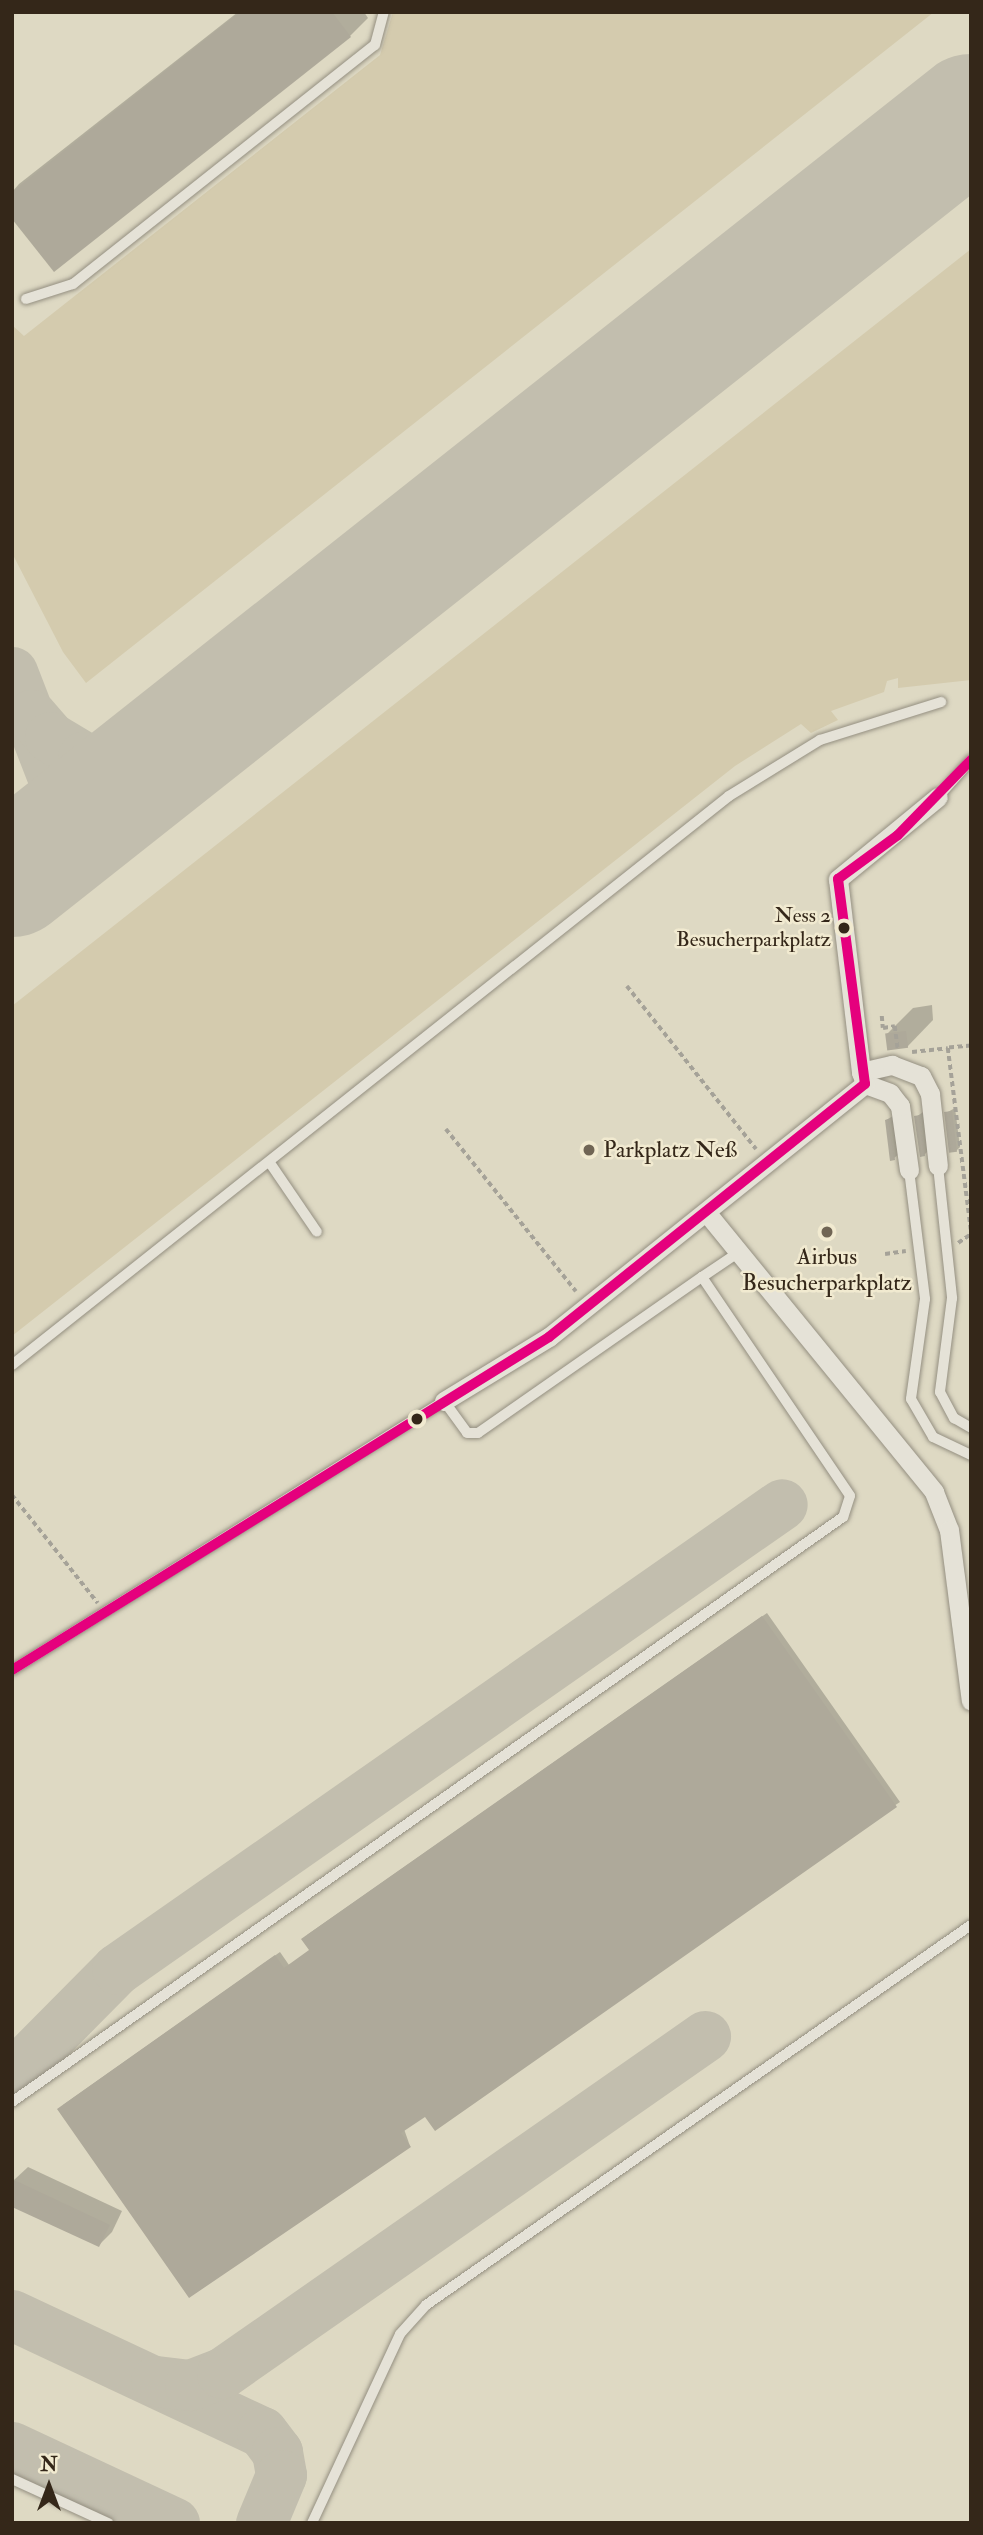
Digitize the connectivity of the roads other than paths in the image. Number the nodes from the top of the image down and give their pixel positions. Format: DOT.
graph roads {
  1 [pos="384,12"];
  2 [pos="26,299"];
  3 [pos="941,702"];
  4 [pos="971,760"];
  5 [pos="938,797"];
  6 [pos="863,1078"];
  7 [pos="270,1163"];
  8 [pos="938,1166"];
  9 [pos="909,1170"];
  10 [pos="705,1212"];
  11 [pos="317,1232"];
  12 [pos="739,1252"];
  13 [pos="702,1277"];
  14 [pos="12,1365"];
  15 [pos="444,1401"];
  16 [pos="971,1428"];
  17 [pos="971,1455"];
  18 [pos="12,1670"];
  19 [pos="971,1701"];
  20 [pos="971,1925"];
  21 [pos="12,2102"];
  22 [pos="12,2479"];
  23 [pos="108,2523"];
  24 [pos="312,2523"];
  1 -- 2 [label="lane"];
  3 -- 7 [label="lane"];
  4 -- 5 [label="lane"];
  5 -- 6 [label="street"];
  6 -- 8 [label="street"];
  6 -- 9 [label="street"];
  6 -- 10 [label="street"];
  7 -- 11 [label="lane"];
  7 -- 14 [label="lane"];
  8 -- 16 [label="lane"];
  9 -- 17 [label="lane"];
  10 -- 12 [label="street"];
  10 -- 15 [label="street"];
  12 -- 13 [label="lane"];
  12 -- 19 [label="street"];
  13 -- 15 [label="lane"];
  13 -- 21 [label="lane"];
  15 -- 18 [label="lane"];
  20 -- 24 [label="lane"];
  22 -- 23 [label="lane"];
}
